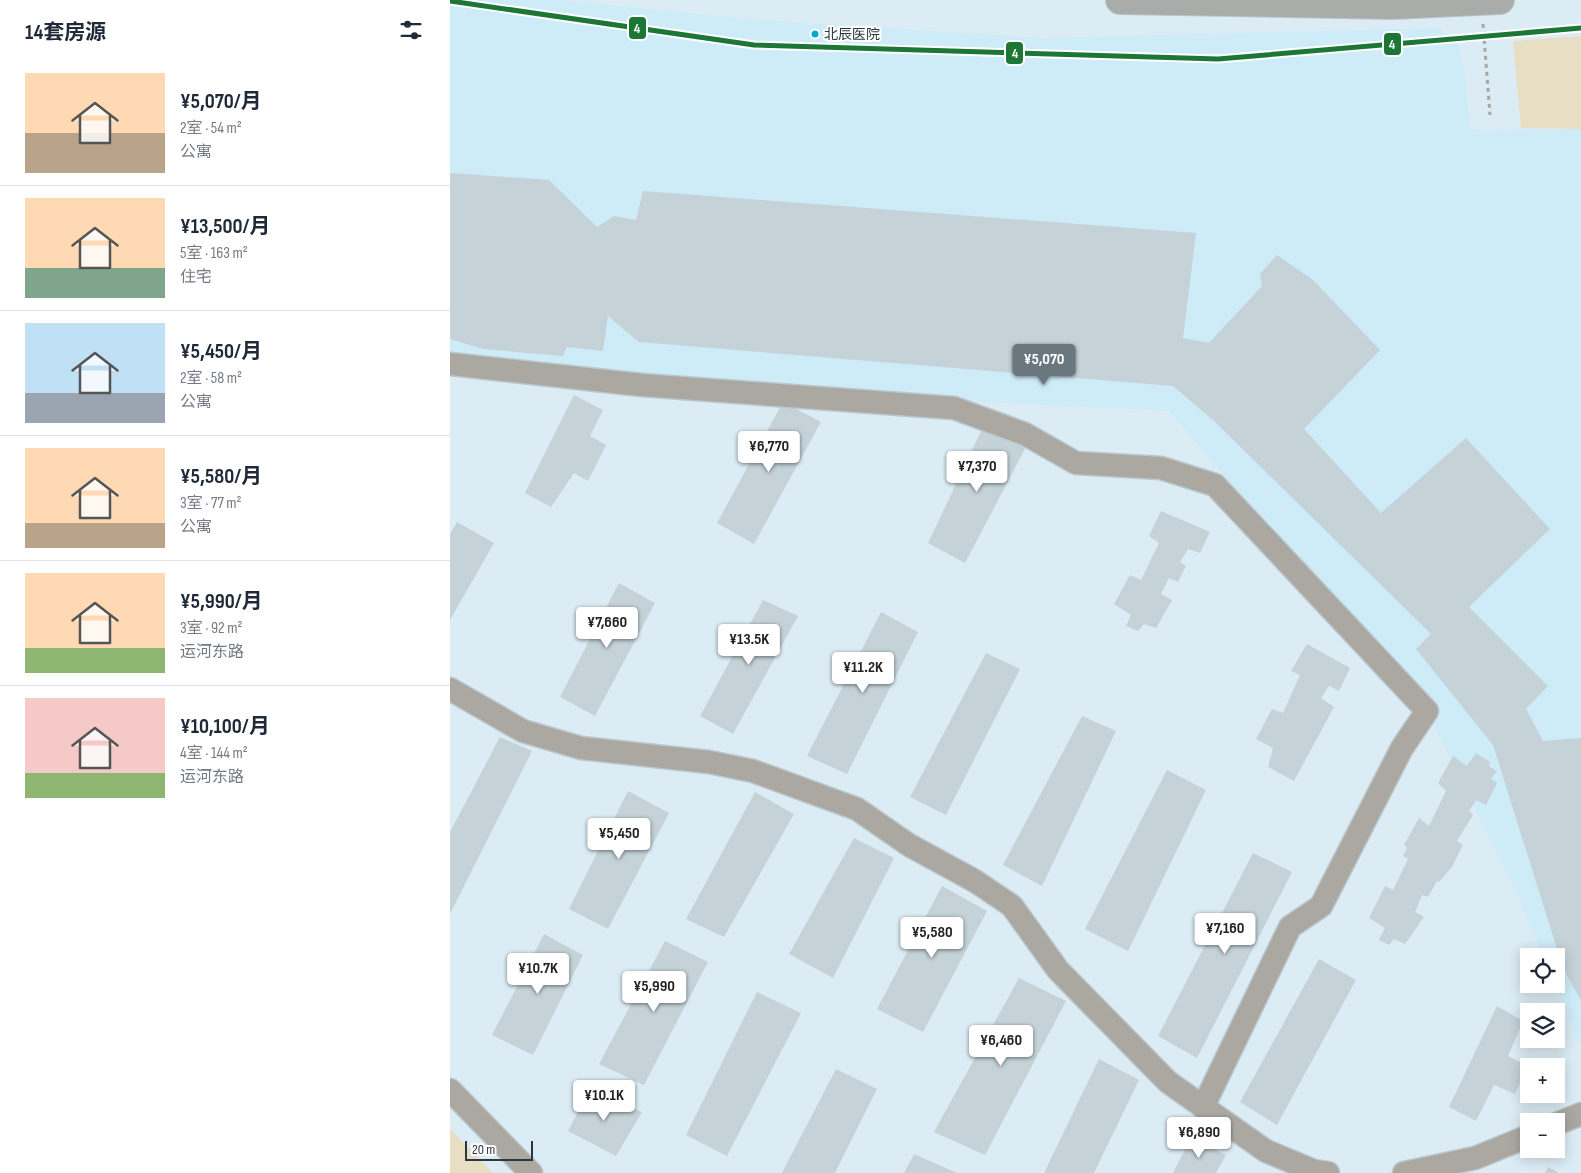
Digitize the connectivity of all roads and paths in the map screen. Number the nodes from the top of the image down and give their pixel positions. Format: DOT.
graph roads {
  1 [pos="1120,0"];
  2 [pos="1488,0"];
  3 [pos="1490,115"];
  4 [pos="450,364"];
  5 [pos="450,688"];
  6 [pos="450,1090"];
  7 [pos="450,1105"];
  8 [pos="1203,1107"];
  9 [pos="1581,1114"];
  10 [pos="1565,1120"];
  11 [pos="1520,1140"];
  12 [pos="518,1173"];
  13 [pos="531,1173"];
  14 [pos="1328,1173"];
  15 [pos="1404,1173"];
  1 -- 2 [label="main road"];
  2 -- 3 [label="path"];
  4 -- 8 [label="street"];
  5 -- 8 [label="street"];
  6 -- 13 [label="street"];
  7 -- 12 [label="street"];
  8 -- 14 [label="street"];
  9 -- 10 [label="street"];
  11 -- 15 [label="street"];
}
